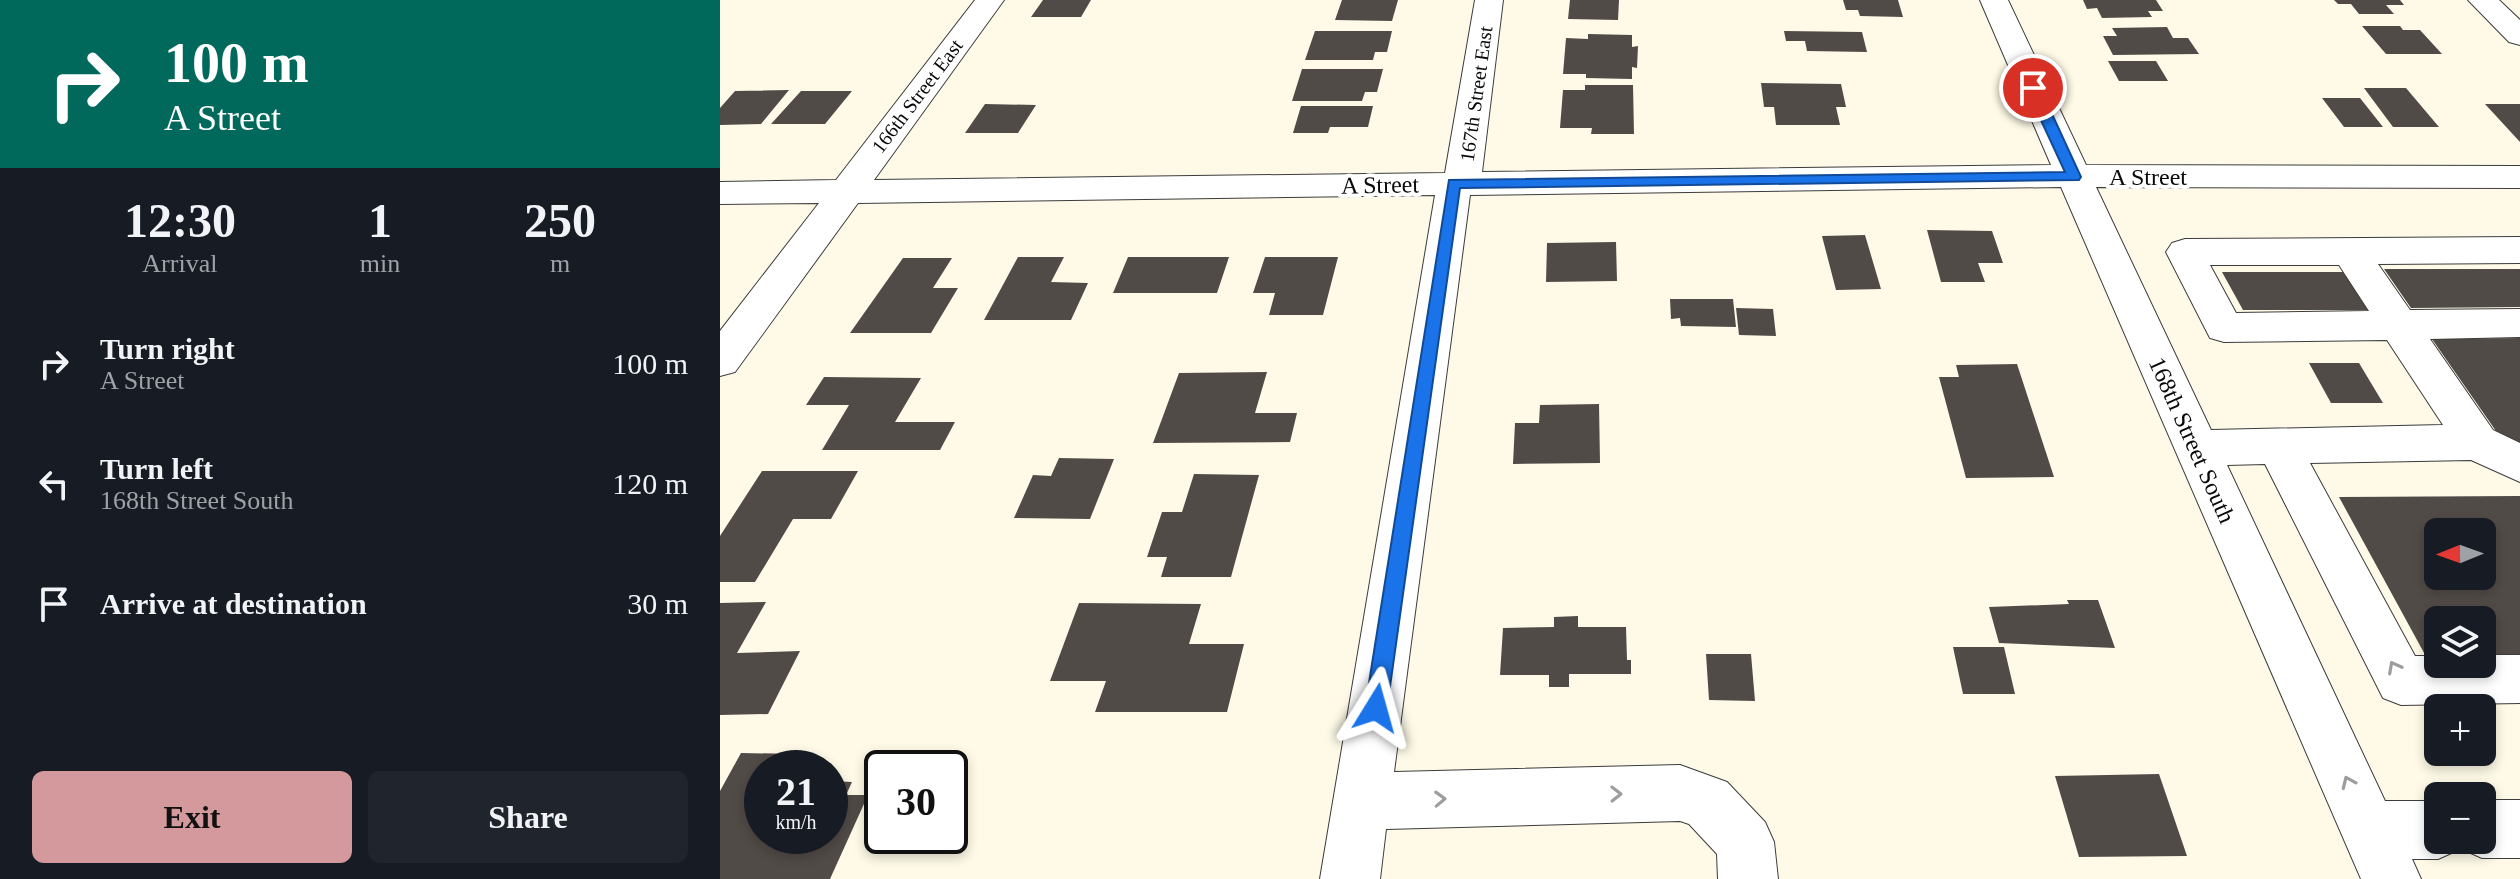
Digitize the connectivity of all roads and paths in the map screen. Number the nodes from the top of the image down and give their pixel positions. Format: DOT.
graph roads {
  1 [pos="990,0"];
  2 [pos="1489,0"];
  3 [pos="1979,0"];
  4 [pos="1994,0"];
  5 [pos="2482,0"];
  6 [pos="2520,36"];
  7 [pos="2064,176"];
  8 [pos="2520,177"];
  9 [pos="1454,184"];
  10 [pos="720,193"];
  11 [pos="845,193"];
  12 [pos="2520,250"];
  13 [pos="2350,252"];
  14 [pos="2520,323"];
  15 [pos="2398,324"];
  16 [pos="720,361"];
  17 [pos="2477,442"];
  18 [pos="2277,444"];
  19 [pos="2196,448"];
  20 [pos="2520,464"];
  21 [pos="2520,679"];
  22 [pos="1362,801"];
  23 [pos="2496,829"];
  24 [pos="2520,829"];
  25 [pos="2424,837"];
  26 [pos="2373,863"];
  27 [pos="1350,879"];
  28 [pos="1748,879"];
  1 -- 11 [label="street, 166th Street East"];
  2 -- 9 [label="street, 167th Street East"];
  3 -- 7 [label="street"];
  4 -- 7 [label="street, 168th Street South"];
  5 -- 6 [label="street"];
  7 -- 8 [label="street, A Street"];
  7 -- 9 [label="street, A Street"];
  7 -- 19 [label="street, 168th Street South"];
  7 -- 26 [label="street, 168th Street South"];
  9 -- 11 [label="street, A Street"];
  9 -- 22 [label="street, 167th Street East"];
  10 -- 11 [label="street, A Street"];
  11 -- 16 [label="street, 166th Street East"];
  12 -- 13 [label="street"];
  13 -- 15 [label="street"];
  13 -- 15 [label="street"];
  14 -- 15 [label="street"];
  15 -- 17 [label="street"];
  17 -- 18 [label="street"];
  17 -- 20 [label="street"];
  18 -- 19 [label="street"];
  21 -- 18 [label="street, one-way"];
  26 -- 19 [label="street, 168th Street South, one-way"];
  22 -- 27 [label="street, 167th Street East"];
  22 -- 28 [label="street, one-way"];
  23 -- 24 [label="street"];
  25 -- 26 [label="street"];
}
